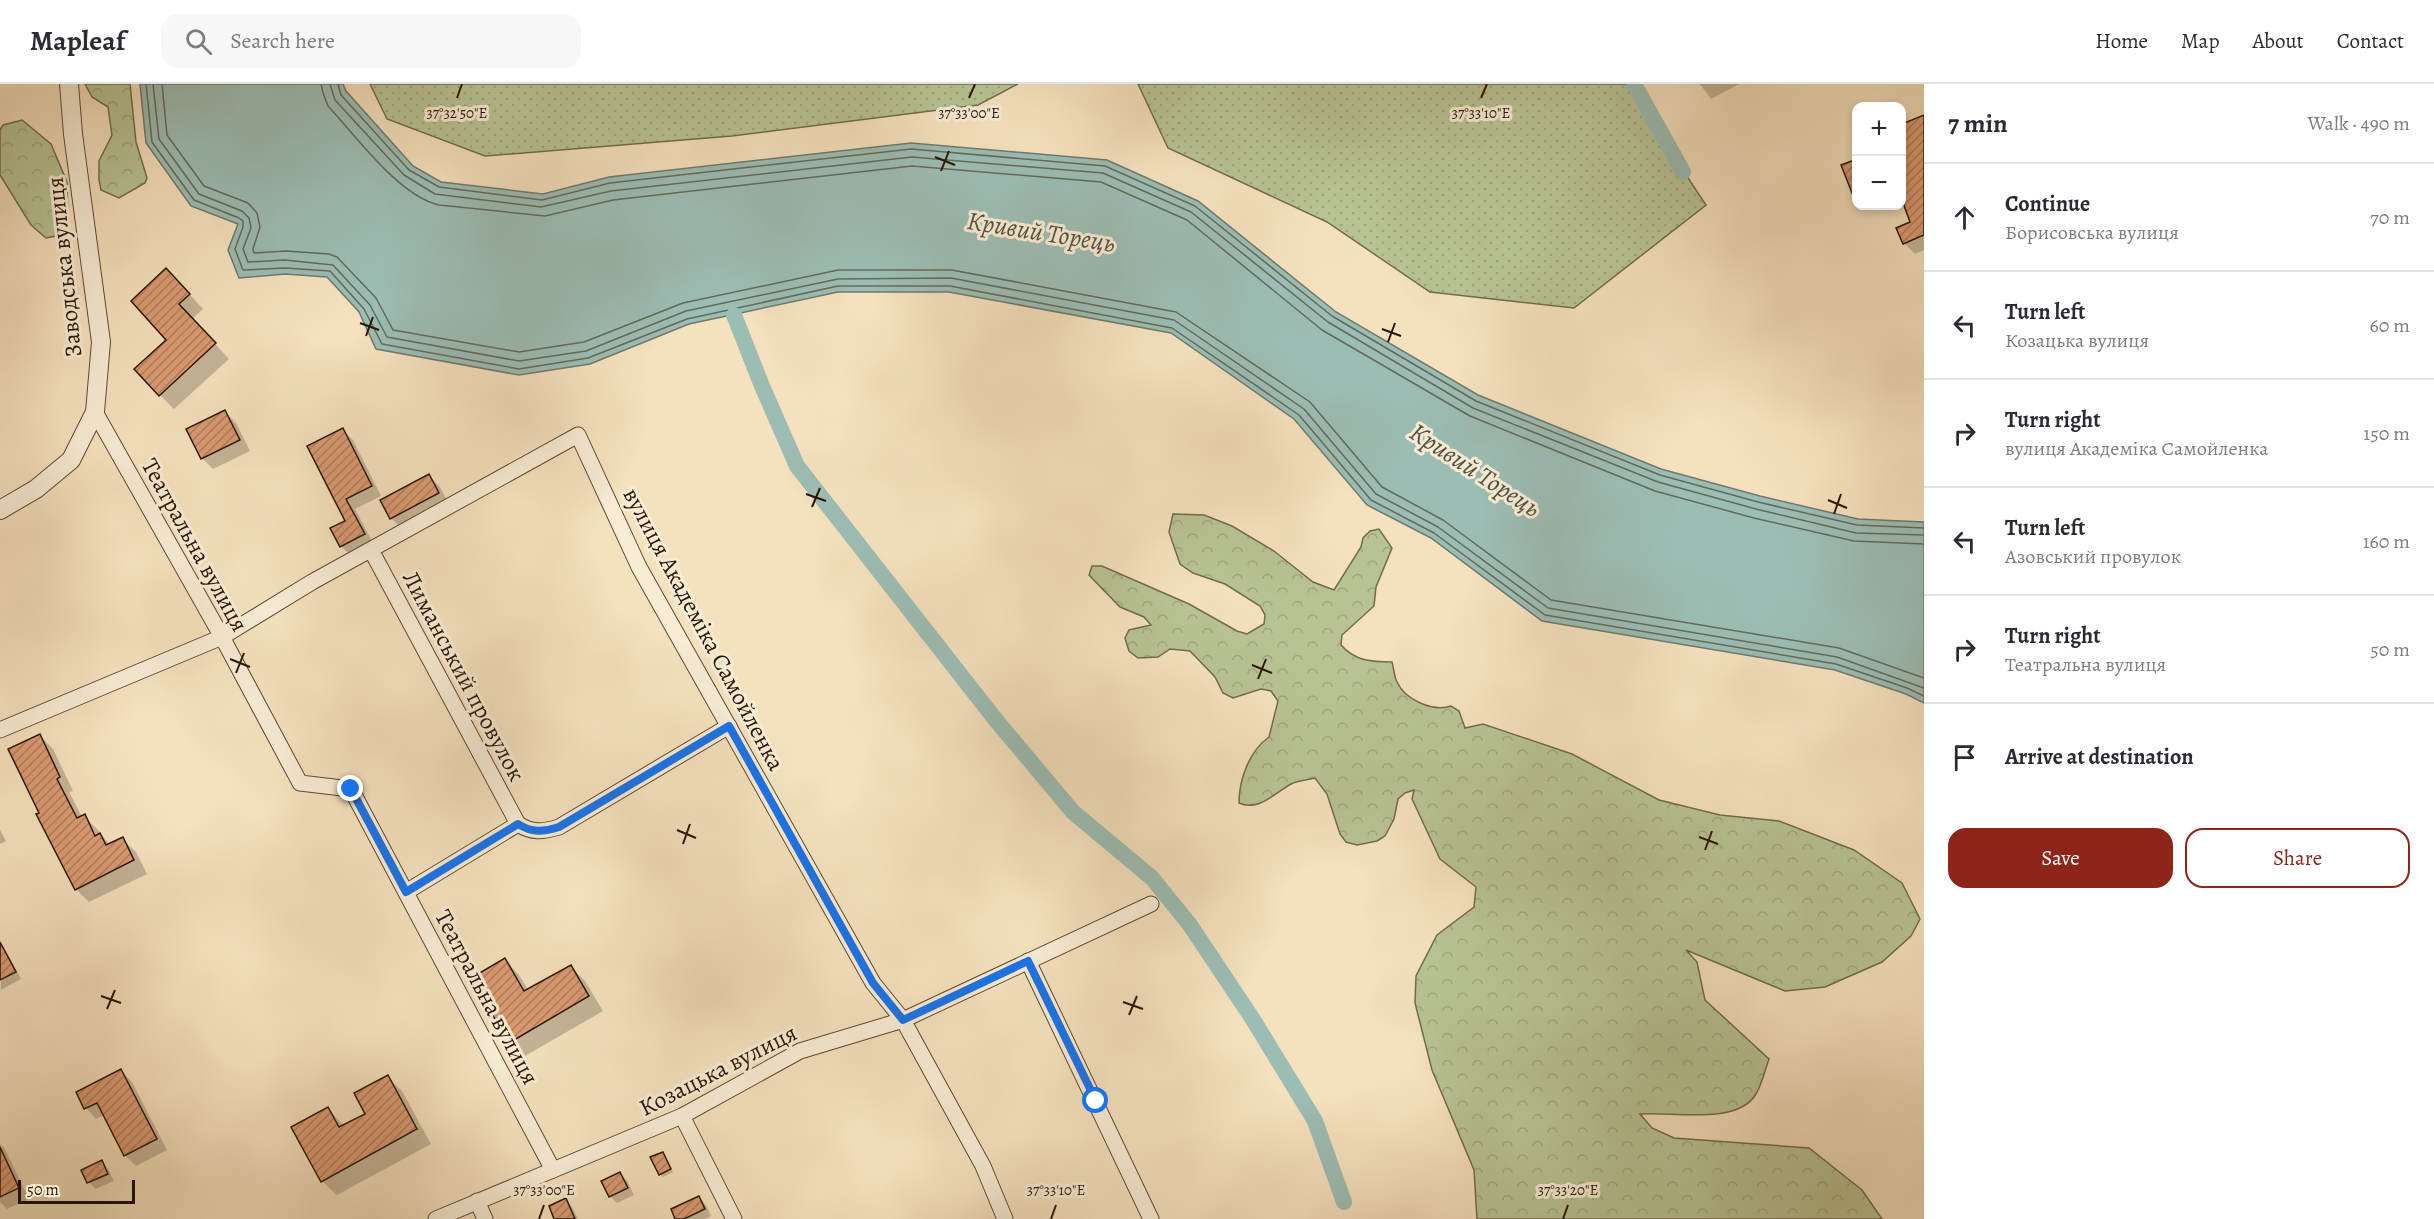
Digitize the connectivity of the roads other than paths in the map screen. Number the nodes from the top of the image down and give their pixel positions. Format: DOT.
graph roads {
  1 [pos="69,84"];
  2 [pos="95,412"];
  3 [pos="0,510"];
  4 [pos="371,550"];
  5 [pos="222,637"];
  6 [pos="729,726"];
  7 [pos="0,730"];
  8 [pos="518,824"];
  9 [pos="406,892"];
  10 [pos="1151,904"];
  11 [pos="1028,961"];
  12 [pos="903,1020"];
  13 [pos="682,1116"];
  14 [pos="552,1170"];
  15 [pos="477,1201"];
  16 [pos="436,1219"];
  17 [pos="485,1219"];
  18 [pos="734,1219"];
  19 [pos="1005,1219"];
  20 [pos="1151,1219"];
  1 -- 2 [label="street, Заводська вулиця"];
  2 -- 3 [label="street, Заводська вулиця"];
  2 -- 5 [label="street, Театральна вулиця"];
  4 -- 5 [label="street, вулиця Академіка Самойленка"];
  4 -- 6 [label="street, вулиця Академіка Самойленка"];
  4 -- 8 [label="street, Лиманський провулок"];
  5 -- 7 [label="street, вулиця Академіка Самойленка"];
  5 -- 9 [label="street, Театральна вулиця"];
  6 -- 8 [label="street"];
  6 -- 12 [label="street, вулиця Академіка Самойленка"];
  8 -- 9 [label="street"];
  9 -- 14 [label="street, Театральна вулиця"];
  10 -- 11 [label="street, Козацька вулиця"];
  11 -- 12 [label="street, Козацька вулиця"];
  11 -- 20 [label="street"];
  12 -- 13 [label="street, Козацька вулиця"];
  12 -- 19 [label="street, вулиця Академіка Самойленка"];
  13 -- 14 [label="street, Козацька вулиця"];
  13 -- 18 [label="street"];
  14 -- 15 [label="street, Козацька вулиця"];
  15 -- 16 [label="street, Козацька вулиця"];
  15 -- 17 [label="street"];
}
